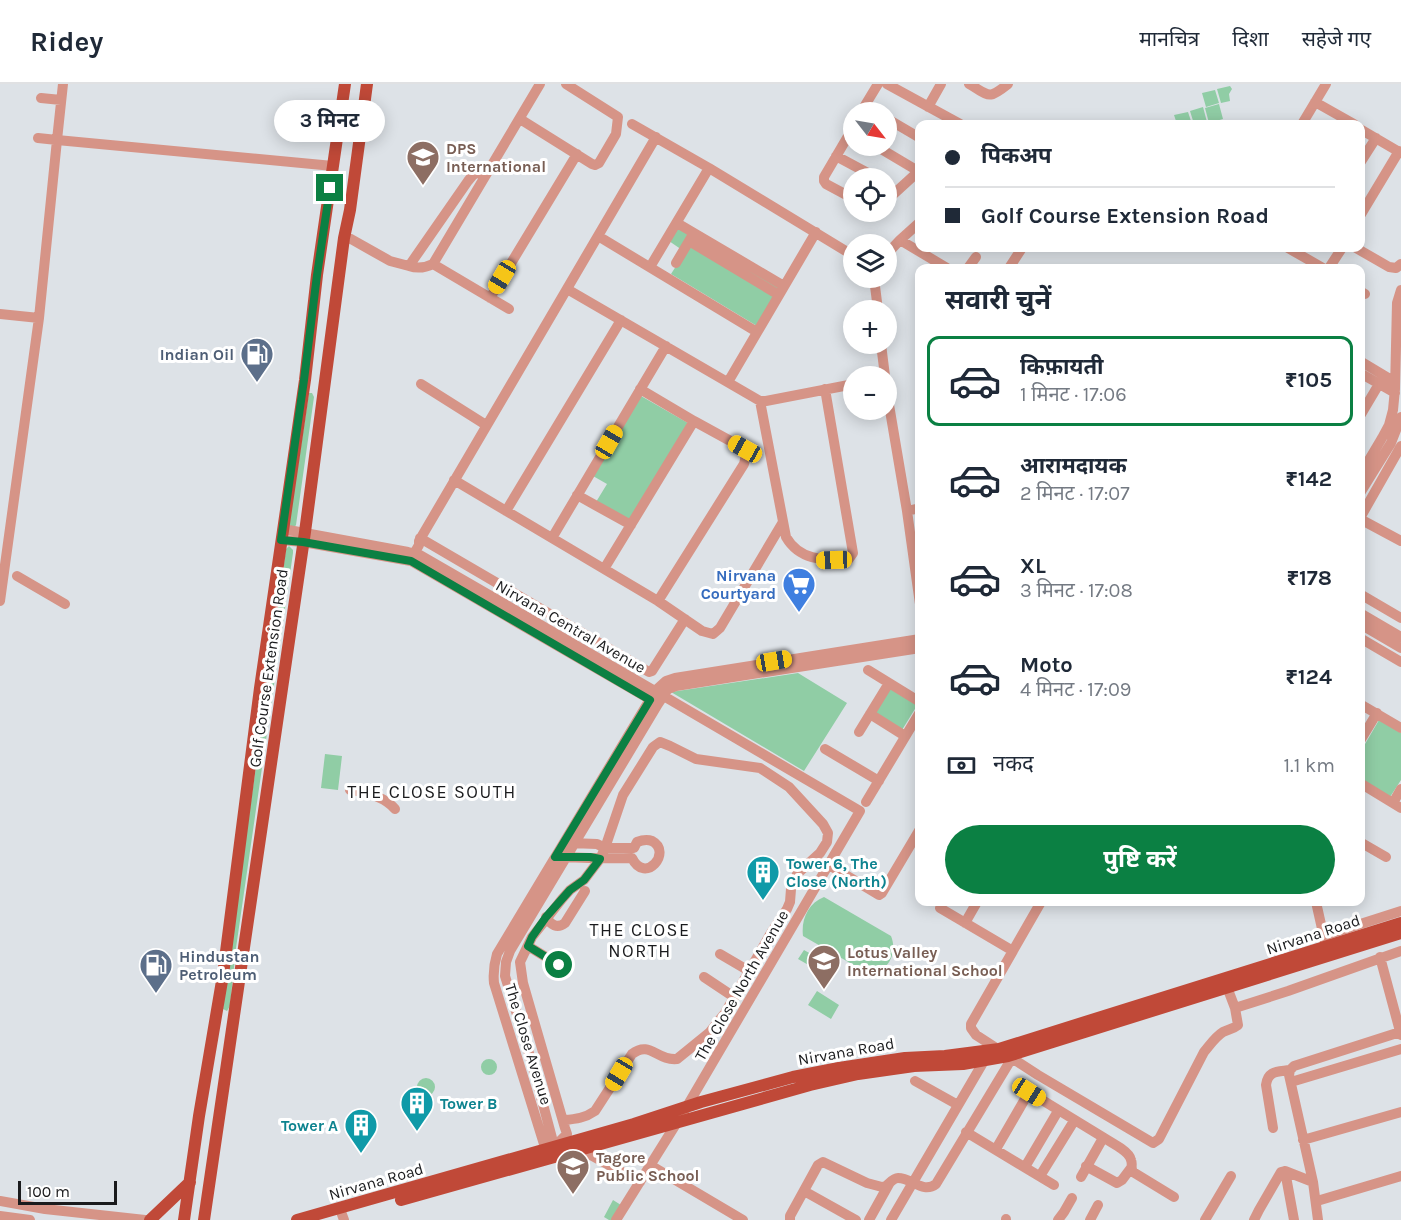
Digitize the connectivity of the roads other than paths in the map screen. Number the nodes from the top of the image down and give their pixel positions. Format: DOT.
graph roads {
  1 [pos="63,84"];
  2 [pos="345,84"];
  3 [pos="367,84"];
  4 [pos="540,84"];
  5 [pos="566,84"];
  6 [pos="878,84"];
  7 [pos="887,84"];
  8 [pos="941,84"];
  9 [pos="969,84"];
  10 [pos="1008,84"];
  11 [pos="1326,84"];
  12 [pos="41,98"];
  13 [pos="61,100"];
  14 [pos="867,102"];
  15 [pos="1315,102"];
  16 [pos="928,107"];
  17 [pos="520,119"];
  18 [pos="952,120"];
  19 [pos="1304,120"];
  20 [pos="1346,120"];
  21 [pos="632,124"];
  22 [pos="897,124"];
  23 [pos="1365,132"];
  24 [pos="915,135"];
  25 [pos="656,137"];
  26 [pos="38,138"];
  27 [pos="1376,138"];
  28 [pos="57,140"];
  29 [pos="843,145"];
  30 [pos="1400,152"];
  31 [pos="577,154"];
  32 [pos="1365,155"];
  33 [pos="836,156"];
  34 [pos="894,156"];
  35 [pos="333,166"];
  36 [pos="491,167"];
  37 [pos="709,168"];
  38 [pos="858,168"];
  39 [pos="915,168"];
  40 [pos="915,174"];
  41 [pos="897,190"];
  42 [pos="843,192"];
  43 [pos="1365,208"];
  44 [pos="677,223"];
  45 [pos="915,226"];
  46 [pos="816,232"];
  47 [pos="598,236"];
  48 [pos="691,237"];
  49 [pos="344,238"];
  50 [pos="900,240"];
  51 [pos="897,243"];
  52 [pos="843,248"];
  53 [pos="915,250"];
  54 [pos="917,252"];
  55 [pos="1295,252"];
  56 [pos="1309,252"];
  57 [pos="1363,252"];
  58 [pos="976,256"];
  59 [pos="1305,258"];
  60 [pos="676,263"];
  61 [pos="433,264"];
  62 [pos="935,264"];
  63 [pos="971,264"];
  64 [pos="1316,264"];
  65 [pos="1401,264"];
  66 [pos="409,266"];
  67 [pos="650,267"];
  68 [pos="567,289"];
  69 [pos="1401,290"];
  70 [pos="782,291"];
  71 [pos="490,298"];
  72 [pos="510,309"];
  73 [pos="0,314"];
  74 [pos="39,318"];
  75 [pos="621,320"];
  76 [pos="757,332"];
  77 [pos="666,346"];
  78 [pos="1365,365"];
  79 [pos="1365,376"];
  80 [pos="728,382"];
  81 [pos="421,384"];
  82 [pos="1379,384"];
  83 [pos="843,386"];
  84 [pos="1395,388"];
  85 [pos="640,389"];
  86 [pos="825,389"];
  87 [pos="760,401"];
  88 [pos="1365,408"];
  89 [pos="1401,417"];
  90 [pos="892,420"];
  91 [pos="694,421"];
  92 [pos="486,425"];
  93 [pos="1401,446"];
  94 [pos="1388,457"];
  95 [pos="1365,472"];
  96 [pos="454,480"];
  97 [pos="1365,487"];
  98 [pos="577,495"];
  99 [pos="1365,507"];
  100 [pos="915,509"];
  101 [pos="506,511"];
  102 [pos="907,511"];
  103 [pos="1365,521"];
  104 [pos="783,522"];
  105 [pos="631,525"];
  106 [pos="282,534"];
  107 [pos="304,537"];
  108 [pos="552,538"];
  109 [pos="420,540"];
  110 [pos="1401,541"];
  111 [pos="915,553"];
  112 [pos="409,556"];
  113 [pos="2,568"];
  114 [pos="604,569"];
  115 [pos="16,576"];
  116 [pos="1,584"];
  117 [pos="1365,597"];
  118 [pos="0,601"];
  119 [pos="658,601"];
  120 [pos="65,604"];
  121 [pos="1365,616"];
  122 [pos="1401,618"];
  123 [pos="685,619"];
  124 [pos="1365,627"];
  125 [pos="1401,637"];
  126 [pos="915,640"];
  127 [pos="1365,641"];
  128 [pos="1401,648"];
  129 [pos="915,649"];
  130 [pos="1401,662"];
  131 [pos="868,670"];
  132 [pos="889,683"];
  133 [pos="656,698"];
  134 [pos="915,699"];
  135 [pos="1365,707"];
  136 [pos="1377,713"];
  137 [pos="870,714"];
  138 [pos="915,720"];
  139 [pos="1401,728"];
  140 [pos="859,732"];
  141 [pos="1365,733"];
  142 [pos="905,736"];
  143 [pos="825,749"];
  144 [pos="879,781"];
  145 [pos="1365,786"];
  146 [pos="1401,789"];
  147 [pos="350,790"];
  148 [pos="866,802"];
  149 [pos="1397,806"];
  150 [pos="395,809"];
  151 [pos="915,837"];
  152 [pos="569,843"];
  153 [pos="1365,845"];
  154 [pos="605,848"];
  155 [pos="560,857"];
  156 [pos="1386,857"];
  157 [pos="600,859"];
  158 [pos="829,865"];
  159 [pos="585,891"];
  160 [pos="975,906"];
  161 [pos="1039,906"];
  162 [pos="1317,906"];
  163 [pos="940,909"];
  164 [pos="1401,911"];
  165 [pos="546,917"];
  166 [pos="965,923"];
  167 [pos="1401,923"];
  168 [pos="1401,933"];
  169 [pos="528,946"];
  170 [pos="1326,946"];
  171 [pos="1012,951"];
  172 [pos="1401,951"];
  173 [pos="720,954"];
  174 [pos="1380,957"];
  175 [pos="559,965"];
  176 [pos="749,971"];
  177 [pos="704,977"];
  178 [pos="1227,987"];
  179 [pos="734,997"];
  180 [pos="1235,1008"];
  181 [pos="215,1020"];
  182 [pos="233,1022"];
  183 [pos="1400,1033"];
  184 [pos="1401,1049"];
  185 [pos="1006,1054"];
  186 [pos="984,1061"];
  187 [pos="1290,1070"];
  188 [pos="915,1081"];
  189 [pos="1291,1082"];
  190 [pos="958,1105"];
  191 [pos="686,1108"];
  192 [pos="1058,1111"];
  193 [pos="1401,1112"];
  194 [pos="564,1120"];
  195 [pos="1074,1121"];
  196 [pos="677,1122"];
  197 [pos="1273,1128"];
  198 [pos="966,1132"];
  199 [pos="1103,1138"];
  200 [pos="1303,1140"];
  201 [pos="579,1149"];
  202 [pos="996,1149"];
  203 [pos="553,1151"];
  204 [pos="194,1153"];
  205 [pos="213,1157"];
  206 [pos="650,1165"];
  207 [pos="1086,1166"];
  208 [pos="1025,1167"];
  209 [pos="1131,1168"];
  210 [pos="1285,1171"];
  211 [pos="1040,1176"];
  212 [pos="1231,1176"];
  213 [pos="1401,1176"];
  214 [pos="1081,1177"];
  215 [pos="190,1182"];
  216 [pos="640,1182"];
  217 [pos="913,1182"];
  218 [pos="1313,1182"];
  219 [pos="889,1184"];
  220 [pos="1054,1185"];
  221 [pos="804,1191"];
  222 [pos="1174,1197"];
  223 [pos="1072,1198"];
  224 [pos="1317,1201"];
  225 [pos="0,1202"];
  226 [pos="1098,1205"];
  227 [pos="342,1215"];
  228 [pos="0,1216"];
  229 [pos="30,1220"];
  230 [pos="145,1220"];
  231 [pos="150,1220"];
  232 [pos="184,1220"];
  233 [pos="204,1220"];
  234 [pos="297,1220"];
  235 [pos="327,1220"];
  236 [pos="616,1220"];
  237 [pos="744,1220"];
  238 [pos="790,1220"];
  239 [pos="856,1220"];
  240 [pos="869,1220"];
  241 [pos="891,1220"];
  242 [pos="1058,1220"];
  243 [pos="1090,1220"];
  244 [pos="1205,1220"];
  245 [pos="1254,1220"];
  246 [pos="1294,1220"];
  247 [pos="1318,1220"];
  1 -- 13 [label="street"];
  2 -- 35 [label="main road, Golf Course Extension Road"];
  3 -- 49 [label="main road, Golf Course Extension Road"];
  4 -- 17 [label="street"];
  5 -- 31 [label="street"];
  6 -- 14 [label="street"];
  7 -- 16 [label="street"];
  8 -- 16 [label="street"];
  9 -- 10 [label="street"];
  11 -- 15 [label="street"];
  12 -- 13 [label="street"];
  13 -- 28 [label="street"];
  15 -- 19 [label="street"];
  15 -- 20 [label="street"];
  16 -- 18 [label="street"];
  17 -- 31 [label="street"];
  17 -- 36 [label="street"];
  21 -- 25 [label="street"];
  22 -- 24 [label="street"];
  23 -- 27 [label="street"];
  25 -- 37 [label="street"];
  25 -- 47 [label="street"];
  26 -- 28 [label="street"];
  27 -- 30 [label="street"];
  27 -- 32 [label="street"];
  28 -- 35 [label="street"];
  28 -- 74 [label="street"];
  29 -- 33 [label="street"];
  30 -- 43 [label="street"];
  31 -- 71 [label="street"];
  33 -- 38 [label="street"];
  33 -- 42 [label="street"];
  34 -- 39 [label="street"];
  35 -- 106 [label="main road, Golf Course Extension Road"];
  36 -- 61 [label="street"];
  36 -- 66 [label="street"];
  37 -- 44 [label="street"];
  37 -- 46 [label="street"];
  40 -- 41 [label="street"];
  44 -- 48 [label="street"];
  44 -- 67 [label="street"];
  45 -- 50 [label="street"];
  46 -- 52 [label="street"];
  46 -- 70 [label="street"];
  47 -- 67 [label="street"];
  47 -- 68 [label="street"];
  48 -- 60 [label="street"];
  48 -- 70 [label="street"];
  49 -- 66 [label="street"];
  49 -- 107 [label="main road, Golf Course Extension Road"];
  50 -- 51 [label="street"];
  50 -- 53 [label="street"];
  54 -- 62 [label="street"];
  55 -- 59 [label="street"];
  56 -- 59 [label="street"];
  57 -- 65 [label="street"];
  58 -- 63 [label="street"];
  59 -- 64 [label="street"];
  61 -- 66 [label="street"];
  61 -- 71 [label="street"];
  67 -- 76 [label="street"];
  68 -- 75 [label="street"];
  68 -- 92 [label="street"];
  69 -- 84 [label="street"];
  70 -- 76 [label="street"];
  71 -- 72 [label="street"];
  73 -- 74 [label="street"];
  74 -- 113 [label="street"];
  75 -- 77 [label="street"];
  75 -- 101 [label="street"];
  76 -- 80 [label="street"];
  77 -- 80 [label="street"];
  77 -- 85 [label="street"];
  78 -- 84 [label="street"];
  79 -- 82 [label="street"];
  80 -- 87 [label="street"];
  81 -- 92 [label="street"];
  82 -- 84 [label="street"];
  82 -- 88 [label="street"];
  83 -- 86 [label="street"];
  84 -- 94 [label="street"];
  85 -- 91 [label="street"];
  85 -- 98 [label="street"];
  86 -- 87 [label="street"];
  86 -- 104 [label="street"];
  87 -- 104 [label="street"];
  89 -- 94 [label="street"];
  90 -- 102 [label="street"];
  91 -- 105 [label="street"];
  91 -- 119 [label="street"];
  92 -- 96 [label="street"];
  93 -- 94 [label="street"];
  94 -- 95 [label="street"];
  94 -- 97 [label="street"];
  94 -- 99 [label="street"];
  96 -- 101 [label="street"];
  96 -- 109 [label="street"];
  98 -- 105 [label="street"];
  98 -- 108 [label="street"];
  100 -- 102 [label="street"];
  101 -- 108 [label="street"];
  102 -- 111 [label="street"];
  103 -- 110 [label="street"];
  104 -- 123 [label="street"];
  105 -- 114 [label="street"];
  106 -- 107 [label="street, Nirvana Central Avenue"];
  106 -- 181 [label="main road, Golf Course Extension Road"];
  107 -- 112 [label="street, Nirvana Central Avenue"];
  107 -- 182 [label="main road, Golf Course Extension Road"];
  108 -- 114 [label="street"];
  109 -- 112 [label="street"];
  109 -- 123 [label="street"];
  112 -- 133 [label="street, Nirvana Central Avenue"];
  113 -- 116 [label="street"];
  114 -- 119 [label="street"];
  115 -- 120 [label="street"];
  116 -- 118 [label="street"];
  117 -- 122 [label="street"];
  119 -- 123 [label="street"];
  121 -- 125 [label="street"];
  124 -- 128 [label="street"];
  126 -- 133 [label="street, Nirvana Central Avenue"];
  127 -- 130 [label="street"];
  129 -- 133 [label="street"];
  131 -- 132 [label="street"];
  132 -- 134 [label="street"];
  132 -- 137 [label="street"];
  133 -- 152 [label="street, The Close Avenue"];
  133 -- 158 [label="street, The Close North Avenue"];
  135 -- 136 [label="street"];
  136 -- 139 [label="street"];
  136 -- 141 [label="street"];
  137 -- 140 [label="street"];
  137 -- 142 [label="street"];
  138 -- 142 [label="street"];
  142 -- 144 [label="street"];
  143 -- 144 [label="street"];
  144 -- 148 [label="street"];
  145 -- 149 [label="street"];
  146 -- 149 [label="street"];
  147 -- 150 [label="street"];
  151 -- 158 [label="street"];
  152 -- 154 [label="street"];
  152 -- 155 [label="street, The Close Avenue"];
  153 -- 156 [label="street"];
  154 -- 157 [label="street"];
  154 -- 157 [label="street"];
  154 -- 176 [label="street"];
  155 -- 157 [label="street"];
  155 -- 203 [label="street, The Close Avenue"];
  157 -- 165 [label="street"];
  158 -- 191 [label="street, The Close North Avenue"];
  159 -- 165 [label="street"];
  160 -- 166 [label="street"];
  161 -- 171 [label="street"];
  162 -- 170 [label="street"];
  163 -- 166 [label="street"];
  164 -- 170 [label="street"];
  165 -- 169 [label="street"];
  166 -- 171 [label="street"];
  167 -- 170 [label="main road, Nirvana Road"];
  168 -- 170 [label="main road, Nirvana Road"];
  169 -- 175 [label="street"];
  169 -- 194 [label="street"];
  170 -- 178 [label="main road, Nirvana Road"];
  170 -- 185 [label="main road, Nirvana Road"];
  171 -- 185 [label="street"];
  172 -- 174 [label="street"];
  173 -- 176 [label="street"];
  174 -- 180 [label="street"];
  174 -- 183 [label="street"];
  176 -- 179 [label="street"];
  177 -- 179 [label="street"];
  178 -- 180 [label="street"];
  178 -- 185 [label="main road, Nirvana Road"];
  179 -- 194 [label="street"];
  180 -- 185 [label="street"];
  181 -- 182 [label="main road"];
  181 -- 204 [label="main road, Golf Course Extension Road"];
  182 -- 205 [label="main road, Golf Course Extension Road"];
  183 -- 187 [label="street"];
  184 -- 189 [label="street"];
  185 -- 186 [label="main road, Nirvana Road"];
  185 -- 191 [label="main road, Nirvana Road"];
  185 -- 198 [label="street"];
  186 -- 190 [label="street"];
  186 -- 196 [label="main road, Nirvana Road"];
  187 -- 189 [label="street"];
  187 -- 197 [label="street"];
  188 -- 190 [label="street"];
  189 -- 200 [label="street"];
  190 -- 217 [label="street"];
  191 -- 196 [label="street, The Close North Avenue"];
  191 -- 203 [label="main road, Nirvana Road"];
  192 -- 195 [label="street"];
  192 -- 202 [label="street"];
  192 -- 208 [label="street"];
  193 -- 200 [label="street"];
  194 -- 203 [label="street"];
  195 -- 199 [label="street"];
  195 -- 211 [label="street"];
  196 -- 201 [label="main road, Nirvana Road"];
  196 -- 206 [label="street, The Close North Avenue"];
  198 -- 202 [label="street"];
  198 -- 217 [label="street"];
  199 -- 207 [label="street"];
  199 -- 209 [label="street"];
  200 -- 218 [label="street"];
  201 -- 203 [label="main road, Nirvana Road"];
  201 -- 216 [label="street"];
  202 -- 208 [label="street"];
  203 -- 227 [label="main road, Nirvana Road"];
  204 -- 205 [label="main road"];
  204 -- 215 [label="main road, Golf Course Extension Road"];
  205 -- 233 [label="main road, Golf Course Extension Road"];
  206 -- 216 [label="street, The Close North Avenue"];
  206 -- 237 [label="street"];
  207 -- 209 [label="street"];
  207 -- 214 [label="street"];
  208 -- 211 [label="street"];
  209 -- 222 [label="street"];
  210 -- 218 [label="street"];
  210 -- 245 [label="street"];
  210 -- 246 [label="street"];
  211 -- 220 [label="street"];
  212 -- 244 [label="street"];
  213 -- 224 [label="street"];
  215 -- 231 [label="main road"];
  215 -- 232 [label="main road, Golf Course Extension Road"];
  216 -- 236 [label="street, The Close North Avenue"];
  217 -- 219 [label="street"];
  217 -- 241 [label="street"];
  218 -- 224 [label="street"];
  219 -- 221 [label="street"];
  219 -- 240 [label="street"];
  221 -- 238 [label="street"];
  221 -- 239 [label="street"];
  223 -- 242 [label="street"];
  224 -- 247 [label="street"];
  225 -- 230 [label="street"];
  226 -- 243 [label="street"];
  227 -- 234 [label="main road, Nirvana Road"];
  227 -- 235 [label="main road, Nirvana Road"];
  228 -- 229 [label="street"];
}
